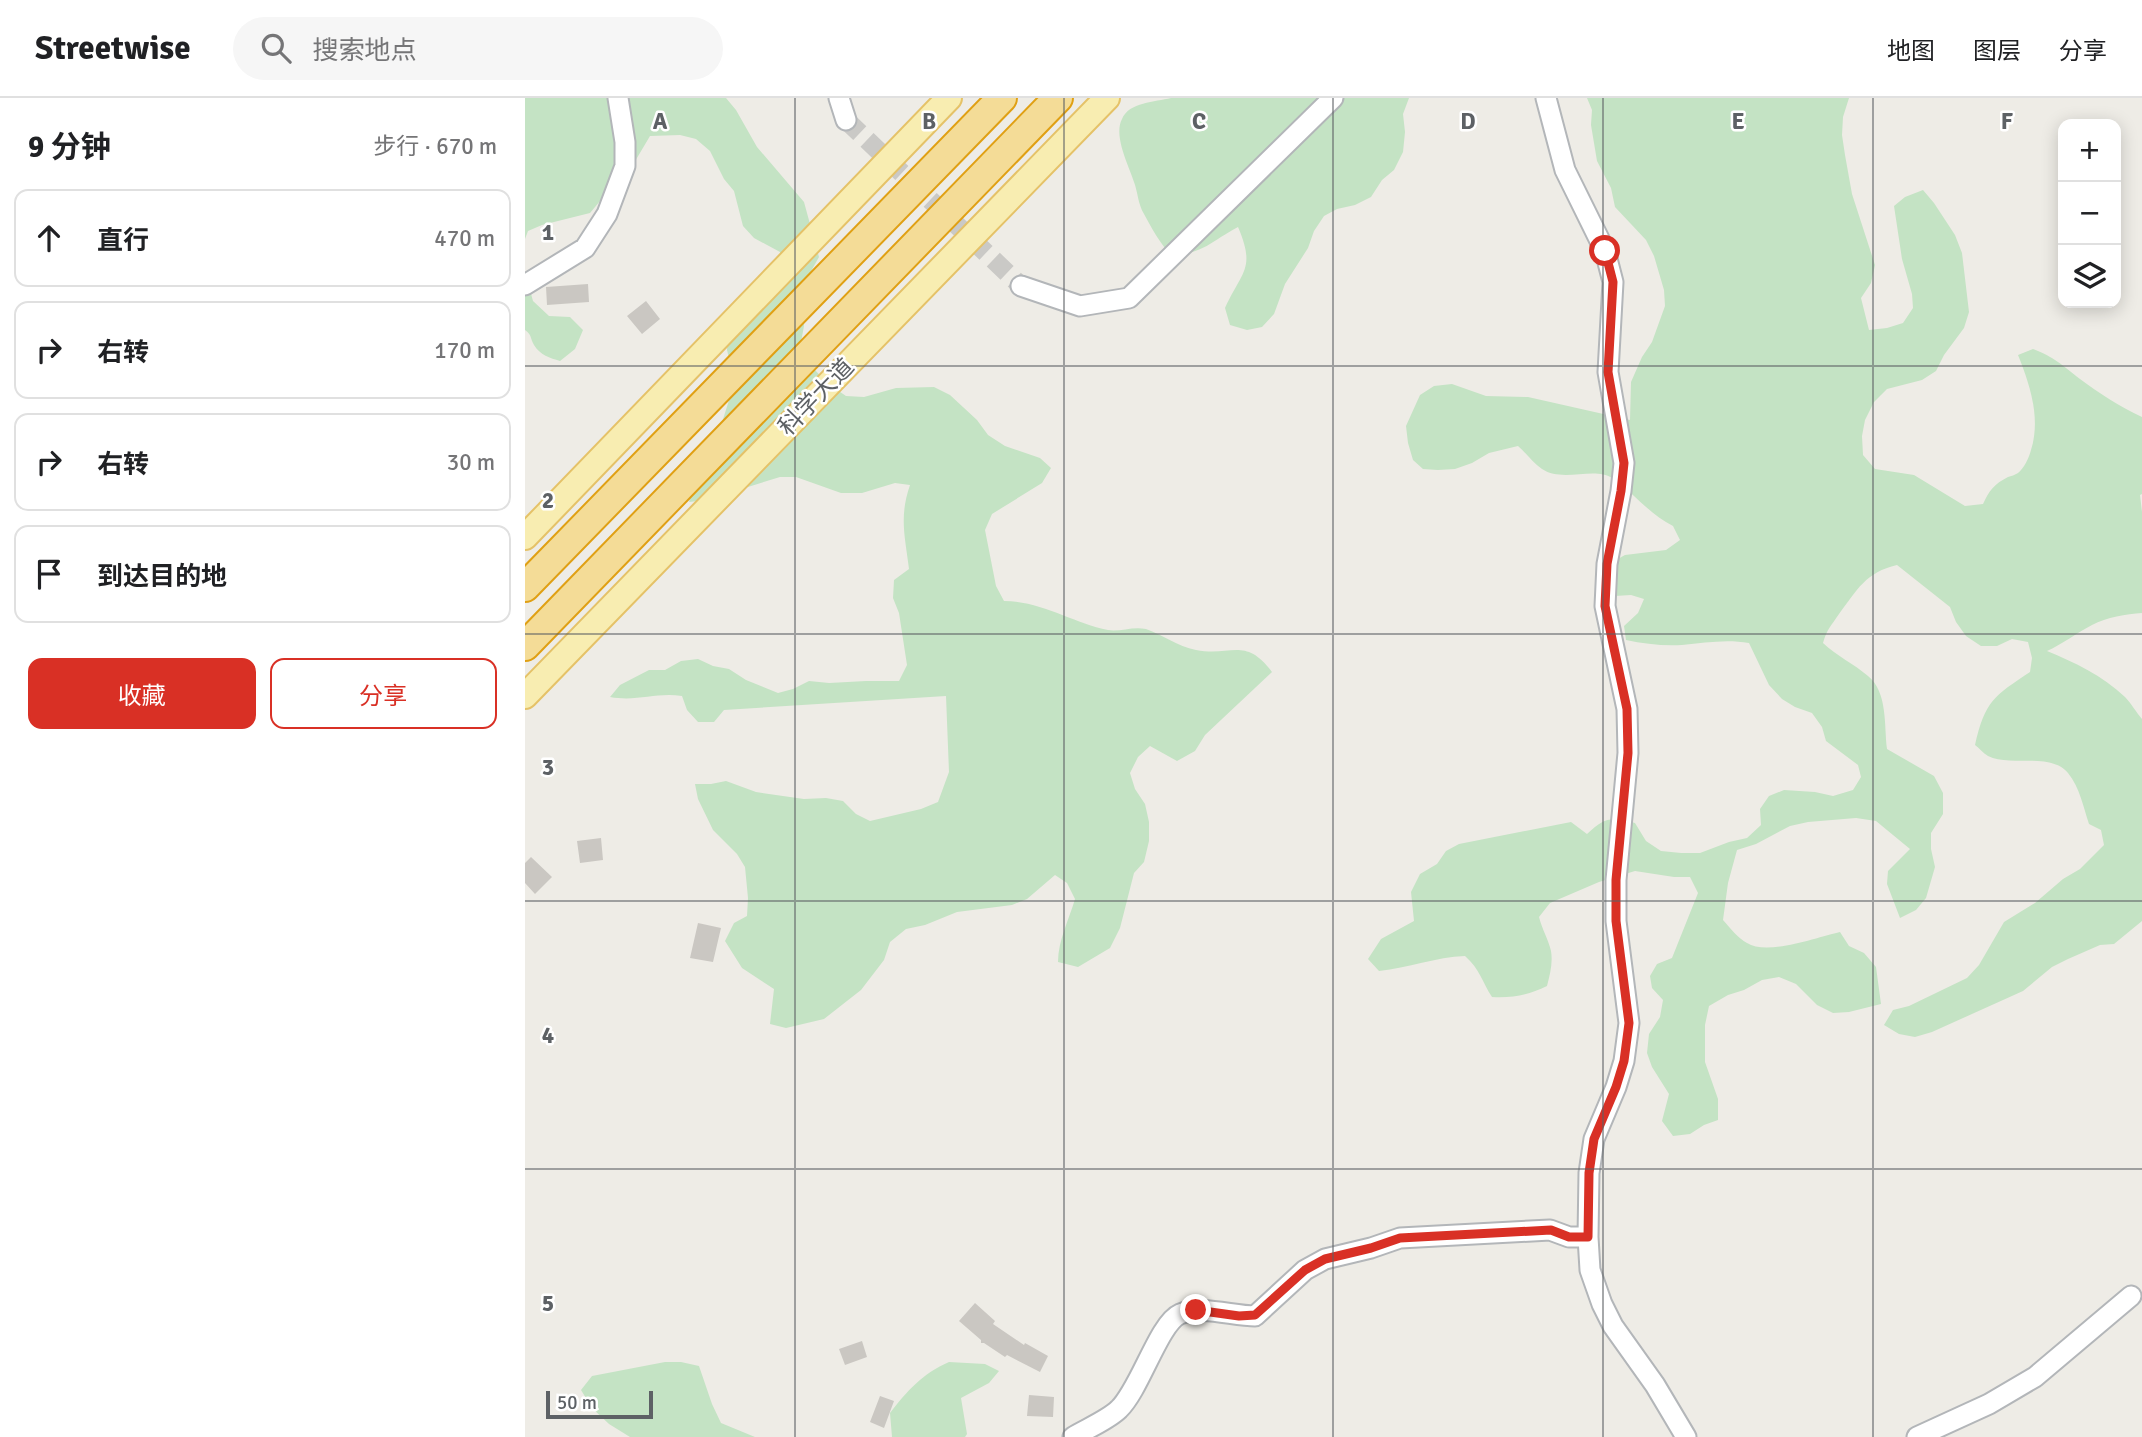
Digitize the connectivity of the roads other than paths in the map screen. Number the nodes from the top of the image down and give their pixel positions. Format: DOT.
graph roads {
  1 [pos="618,98"];
  2 [pos="839,98"];
  3 [pos="949,98"];
  4 [pos="1002,98"];
  5 [pos="1058,98"];
  6 [pos="1107,98"];
  7 [pos="1333,98"];
  8 [pos="1546,98"];
  9 [pos="846,120"];
  10 [pos="525,285"];
  11 [pos="1021,286"];
  12 [pos="525,537"];
  13 [pos="525,587"];
  14 [pos="525,646"];
  15 [pos="525,696"];
  16 [pos="1588,1237"];
  17 [pos="2131,1296"];
  18 [pos="1073,1437"];
  19 [pos="1686,1437"];
  20 [pos="1917,1437"];
  1 -- 10 [label="street"];
  2 -- 9 [label="street"];
  3 -- 12 [label="main road"];
  4 -- 13 [label="highway"];
  5 -- 14 [label="highway, 科学大道"];
  6 -- 15 [label="main road, 科学大道"];
  7 -- 11 [label="street"];
  8 -- 16 [label="street"];
  16 -- 18 [label="street"];
  16 -- 19 [label="street"];
  17 -- 20 [label="street"];
}
